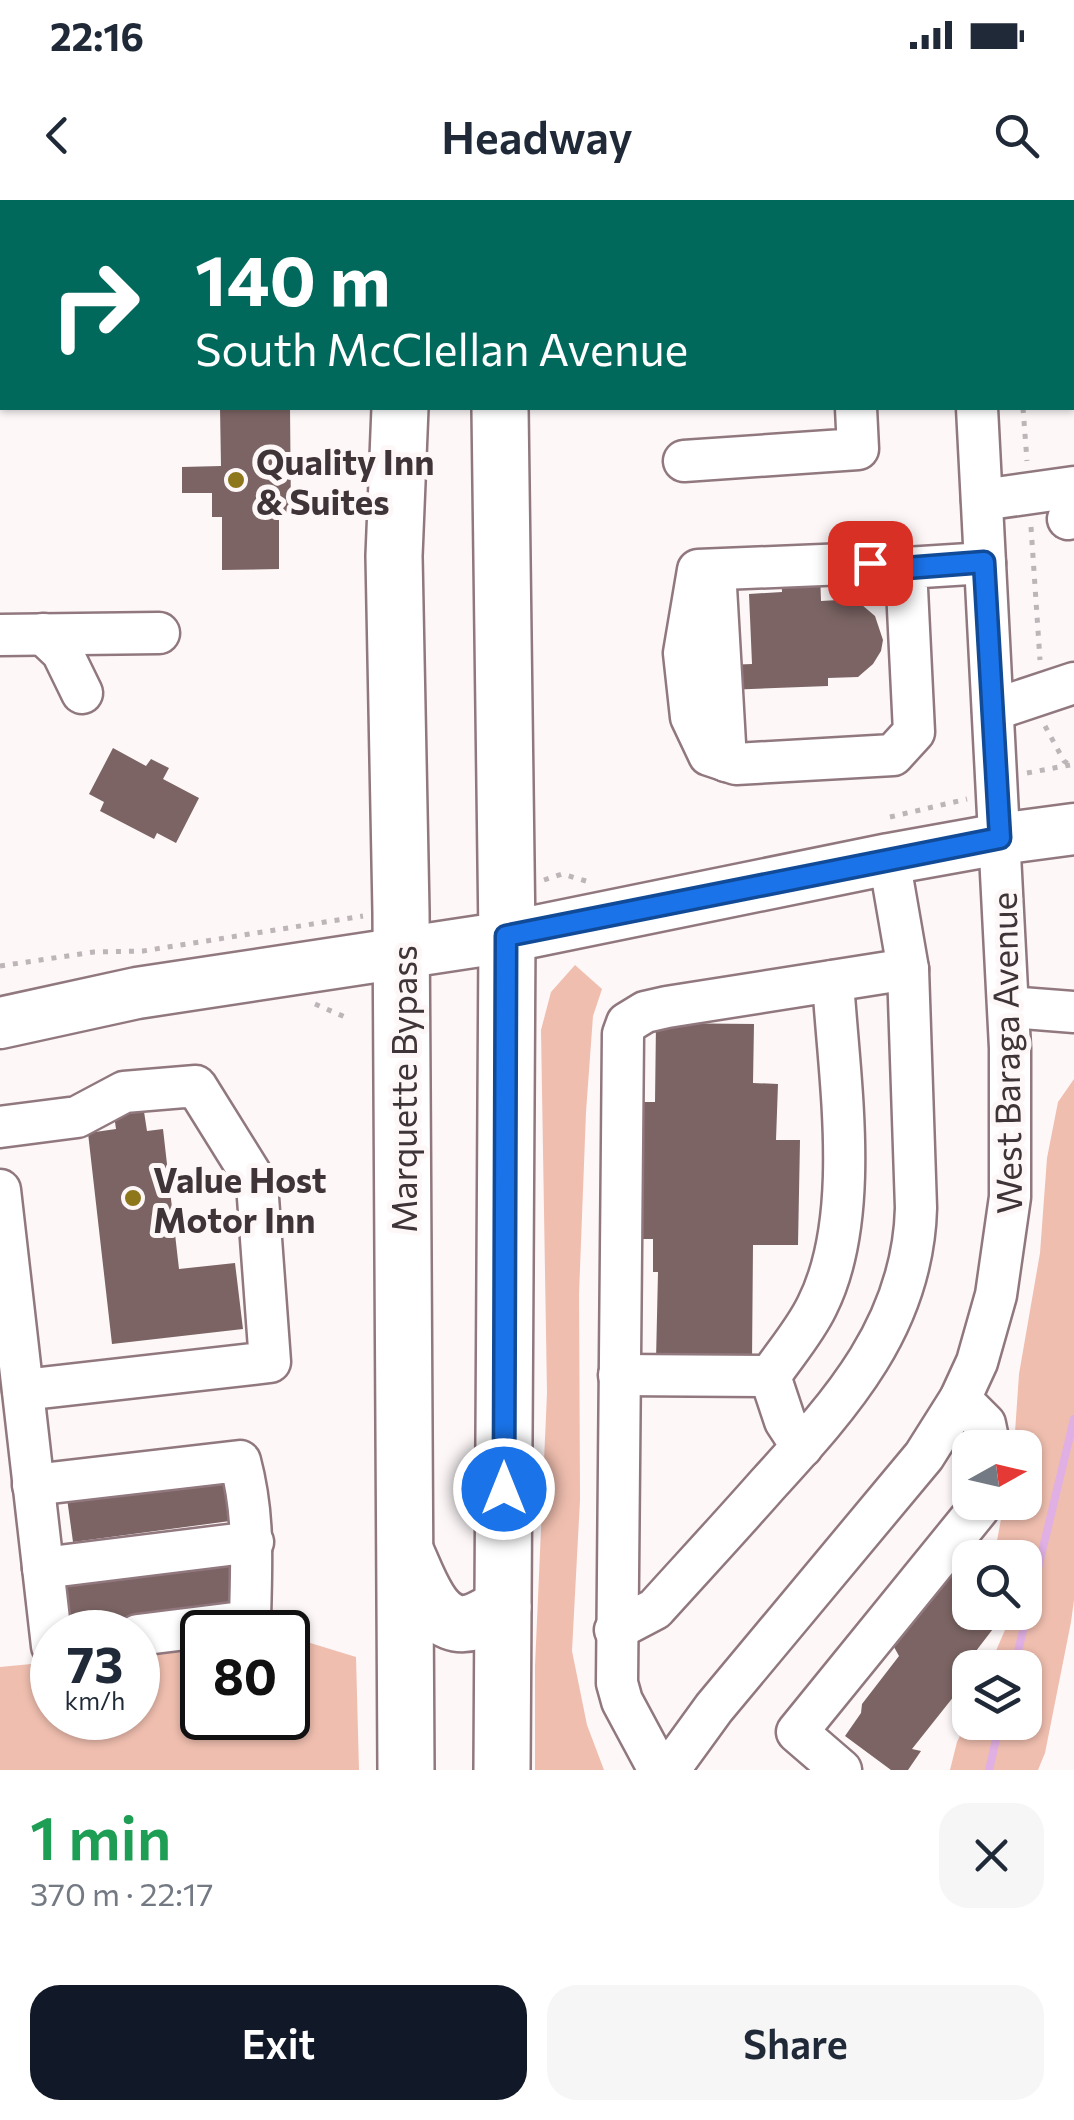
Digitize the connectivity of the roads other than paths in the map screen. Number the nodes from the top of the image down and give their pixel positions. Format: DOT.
graph roads {
  1 [pos="400,410"];
  2 [pos="500,410"];
  3 [pos="856,410"];
  4 [pos="976,410"];
  5 [pos="684,461"];
  6 [pos="982,500"];
  7 [pos="1072,508"];
  8 [pos="984,562"];
  9 [pos="906,568"];
  10 [pos="158,633"];
  11 [pos="0,634"];
  12 [pos="43,634"];
  13 [pos="1058,689"];
  14 [pos="82,694"];
  15 [pos="993,710"];
  16 [pos="1074,829"];
  17 [pos="1000,838"];
  18 [pos="889,859"];
  19 [pos="506,936"];
  20 [pos="400,952"];
  21 [pos="908,969"];
  22 [pos="834,981"];
  23 [pos="1008,1007"];
  24 [pos="1074,1012"];
  25 [pos="0,1023"];
  26 [pos="0,1127"];
  27 [pos="0,1190"];
  28 [pos="619,1376"];
  29 [pos="770,1376"];
  30 [pos="23,1390"];
  31 [pos="960,1399"];
  32 [pos="986,1430"];
  33 [pos="802,1447"];
  34 [pos="34,1485"];
  35 [pos="969,1520"];
  36 [pos="253,1542"];
  37 [pos="405,1550"];
  38 [pos="43,1568"];
  39 [pos="503,1607"];
  40 [pos="48,1610"];
  41 [pos="615,1630"];
  42 [pos="160,1633"];
  43 [pos="406,1770"];
  44 [pos="502,1770"];
  45 [pos="659,1770"];
  46 [pos="669,1770"];
  47 [pos="841,1770"];
  1 -- 20 [label="highway, Marquette Bypass"];
  2 -- 19 [label="highway"];
  3 -- 5 [label="street"];
  4 -- 6 [label="street, West Baraga Avenue"];
  6 -- 7 [label="street"];
  6 -- 8 [label="street, West Baraga Avenue"];
  8 -- 9 [label="street"];
  8 -- 15 [label="street, West Baraga Avenue"];
  9 -- 9 [label="street"];
  10 -- 12 [label="street"];
  11 -- 12 [label="street"];
  12 -- 14 [label="street"];
  13 -- 15 [label="street"];
  15 -- 17 [label="street, West Baraga Avenue"];
  16 -- 17 [label="main road"];
  17 -- 18 [label="main road"];
  17 -- 23 [label="street, West Baraga Avenue"];
  18 -- 19 [label="main road"];
  18 -- 21 [label="street"];
  19 -- 20 [label="main road"];
  19 -- 39 [label="highway"];
  20 -- 25 [label="main road"];
  20 -- 37 [label="highway, Marquette Bypass"];
  21 -- 22 [label="street"];
  21 -- 33 [label="street"];
  22 -- 28 [label="street"];
  22 -- 29 [label="street"];
  23 -- 24 [label="street"];
  23 -- 31 [label="street, West Baraga Avenue"];
  26 -- 30 [label="street"];
  27 -- 30 [label="street"];
  28 -- 29 [label="street"];
  28 -- 41 [label="street"];
  29 -- 33 [label="street"];
  30 -- 34 [label="street"];
  31 -- 32 [label="street"];
  31 -- 46 [label="street, West Baraga Avenue"];
  33 -- 41 [label="street"];
  34 -- 36 [label="street"];
  34 -- 38 [label="street"];
  35 -- 47 [label="street"];
  36 -- 38 [label="street"];
  36 -- 42 [label="street"];
  37 -- 39 [label="highway"];
  37 -- 43 [label="highway, Marquette Bypass"];
  38 -- 40 [label="street"];
  39 -- 44 [label="highway"];
  41 -- 45 [label="street"];
}
